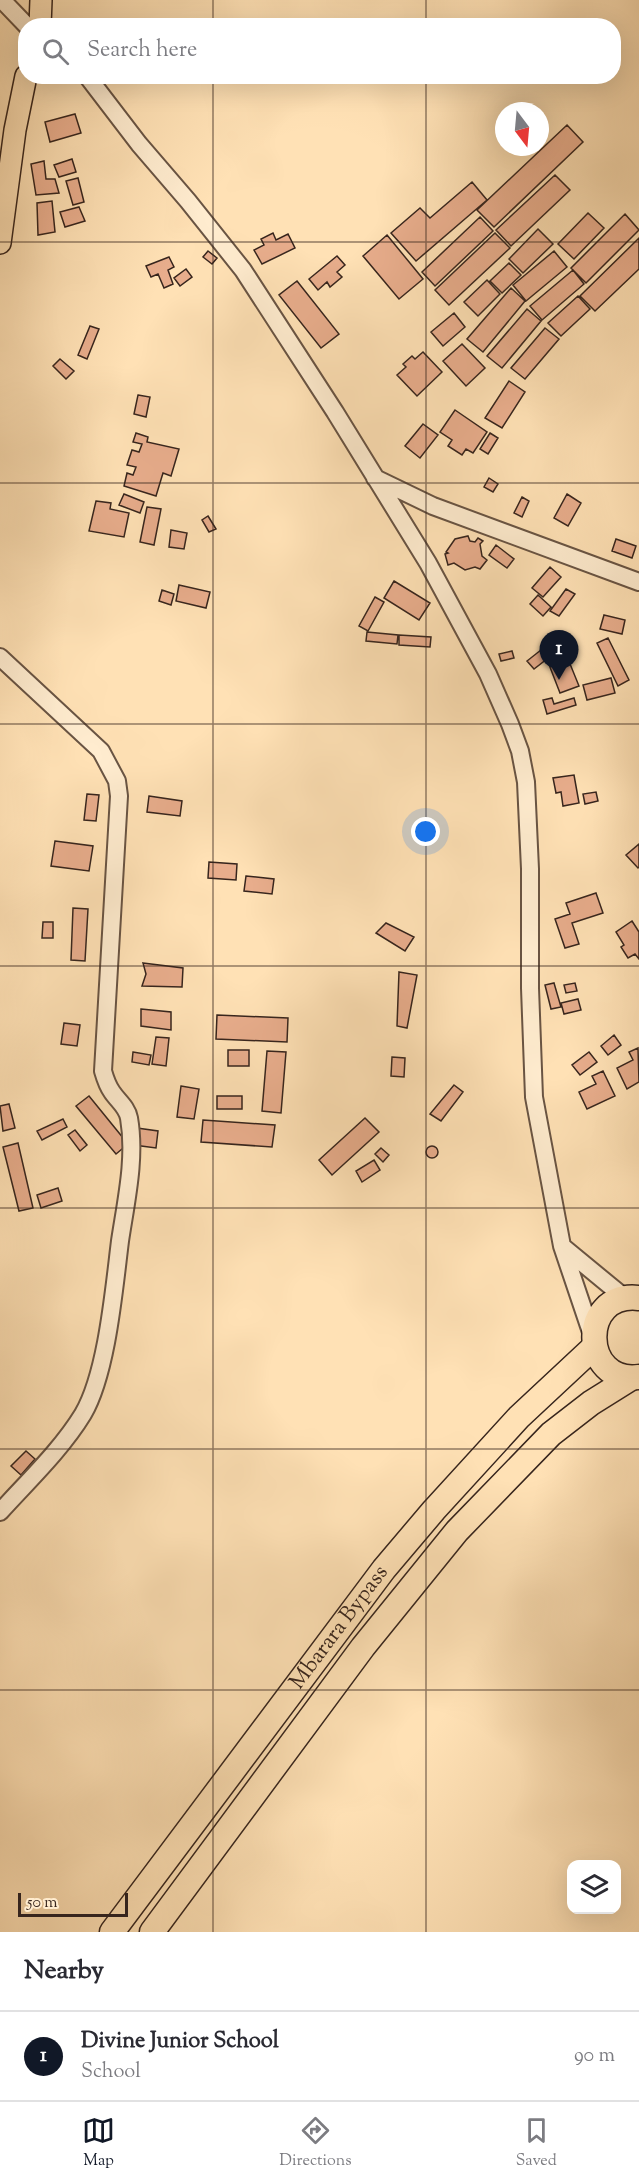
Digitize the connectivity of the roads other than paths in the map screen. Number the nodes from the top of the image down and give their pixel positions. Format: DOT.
graph roads {
  1 [pos="2,0"];
  2 [pos="41,0"];
  3 [pos="19,18"];
  4 [pos="40,18"];
  5 [pos="24,84"];
  6 [pos="93,84"];
  7 [pos="0,243"];
  8 [pos="375,478"];
  9 [pos="639,582"];
  10 [pos="0,657"];
  11 [pos="562,1246"];
  12 [pos="634,1297"];
  13 [pos="594,1343"];
  14 [pos="636,1378"];
  15 [pos="0,1512"];
  16 [pos="112,1932"];
  17 [pos="152,1932"];
  1 -- 3 [label="street"];
  2 -- 4 [label="main road"];
  5 -- 7 [label="main road"];
  6 -- 8 [label="street"];
  8 -- 9 [label="street"];
  8 -- 11 [label="street"];
  10 -- 15 [label="street"];
  11 -- 12 [label="street"];
  11 -- 13 [label="street"];
  12 -- 13 [label="highway"];
  13 -- 14 [label="highway"];
  13 -- 16 [label="highway, Mbarara Bypass"];
  14 -- 17 [label="highway, Mbarara Bypass"];
}
